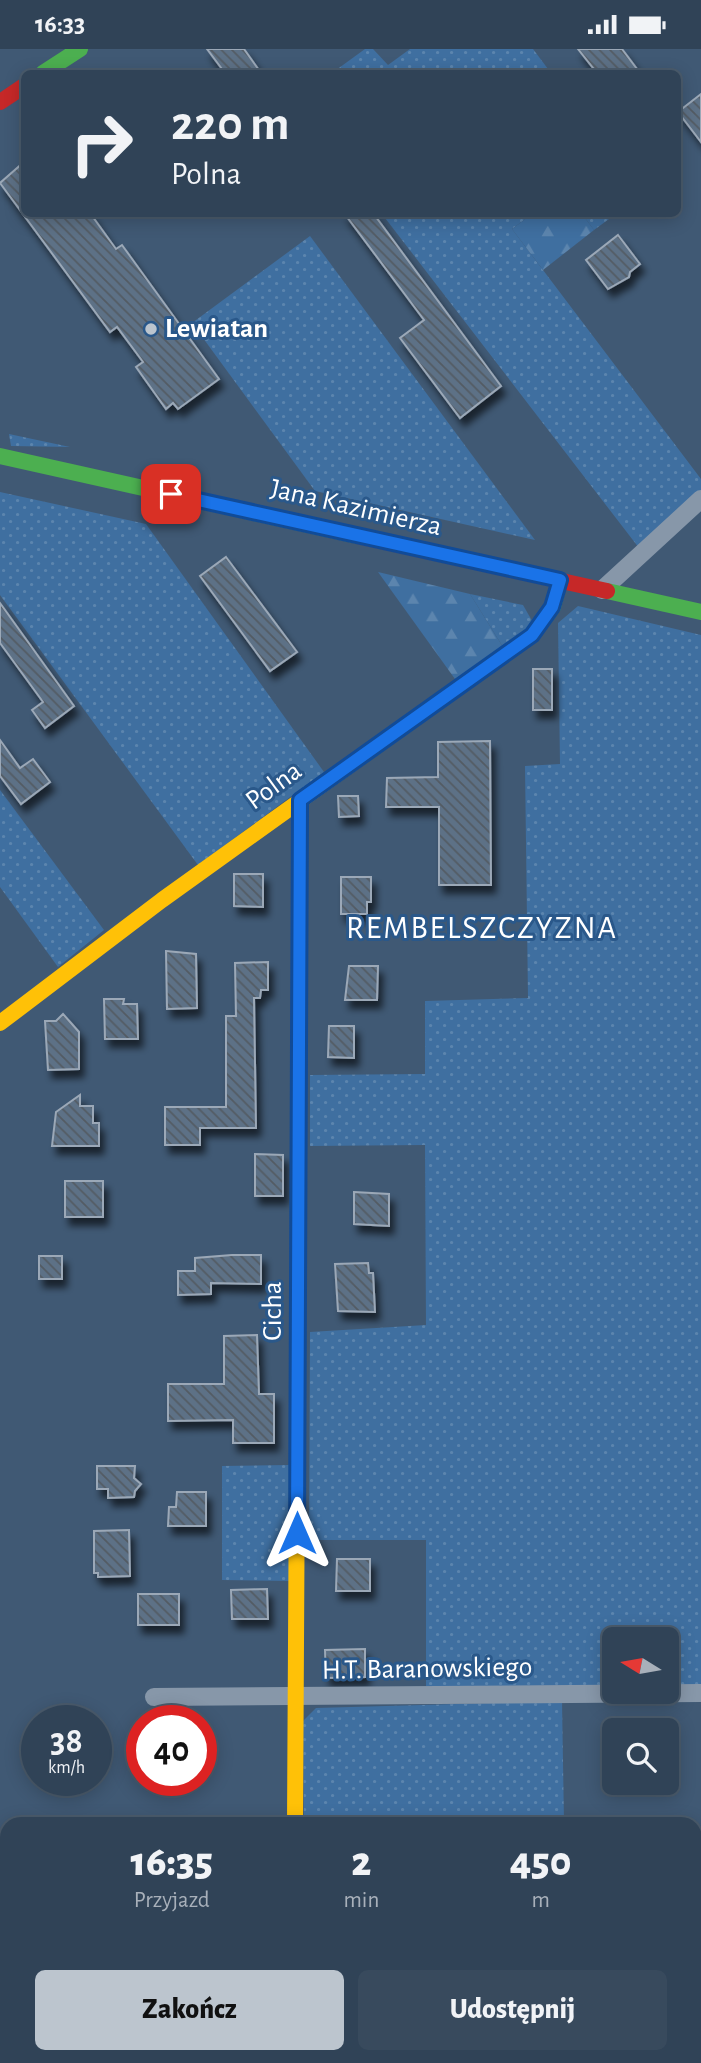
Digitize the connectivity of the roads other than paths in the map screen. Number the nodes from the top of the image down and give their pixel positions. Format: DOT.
graph roads {
  1 [pos="80,49"];
  2 [pos="48,70"];
  3 [pos="21,88"];
  4 [pos="0,102"];
  5 [pos="0,456"];
  6 [pos="701,499"];
  7 [pos="560,580"];
  8 [pos="602,590"];
  9 [pos="701,612"];
  10 [pos="300,800"];
  11 [pos="0,1023"];
  12 [pos="701,1693"];
  13 [pos="154,1697"];
  14 [pos="296,1697"];
  15 [pos="295,1817"];
  1 -- 2 [label="street"];
  3 -- 4 [label="street"];
  5 -- 7 [label="street, Jana Kazimierza"];
  6 -- 8 [label="street"];
  7 -- 8 [label="street, Jana Kazimierza"];
  7 -- 10 [label="street, Polna"];
  8 -- 9 [label="street, Jana Kazimierza"];
  10 -- 11 [label="street, Polna"];
  10 -- 14 [label="street, Cicha"];
  12 -- 14 [label="street, H.T. Baranowskiego"];
  13 -- 14 [label="street, H.T. Baranowskiego"];
  14 -- 15 [label="street, Cicha"];
}
